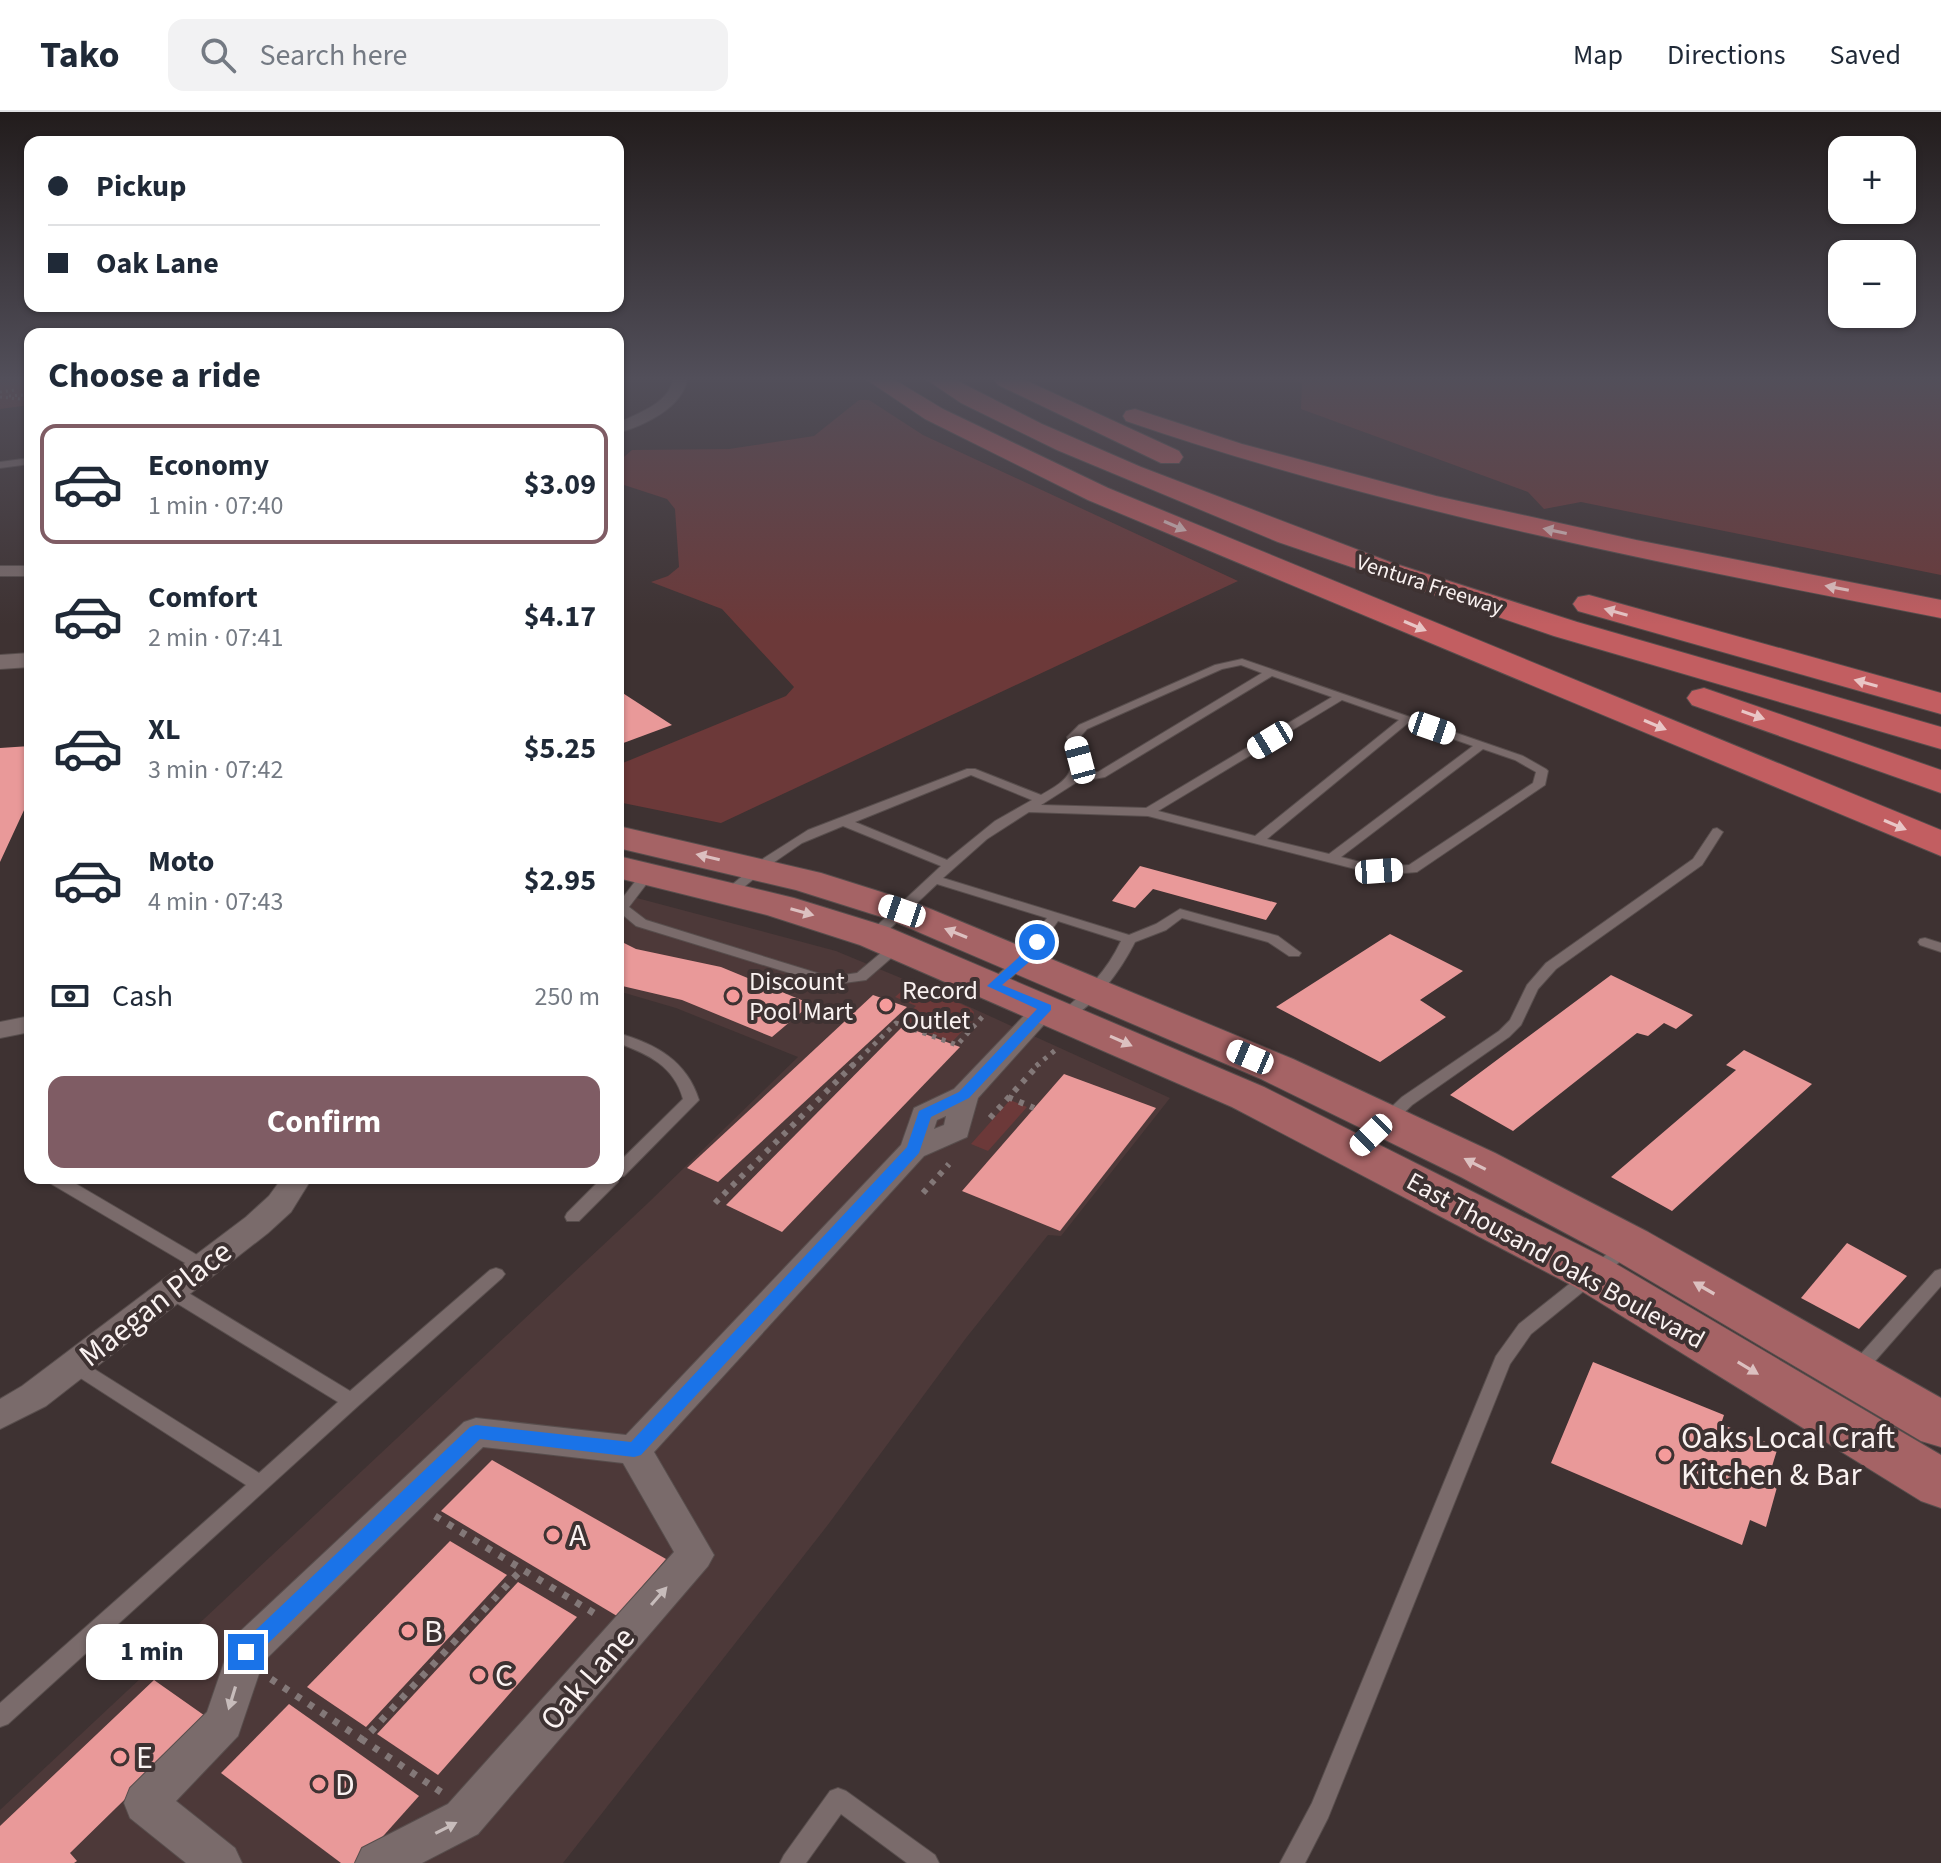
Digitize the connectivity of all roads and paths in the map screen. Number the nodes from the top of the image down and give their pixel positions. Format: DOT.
graph roads {
  1 [pos="24,462"];
  2 [pos="1032,462"];
  3 [pos="1106,462"];
  4 [pos="1183,462"];
  5 [pos="1282,462"];
  6 [pos="0,465"];
  7 [pos="1190,465"];
  8 [pos="1315,545"];
  9 [pos="0,571"];
  10 [pos="24,571"];
  11 [pos="1566,597"];
  12 [pos="1941,609"];
  13 [pos="24,660"];
  14 [pos="0,662"];
  15 [pos="1271,672"];
  16 [pos="1341,696"];
  17 [pos="1941,704"];
  18 [pos="1407,719"];
  19 [pos="1941,738"];
  20 [pos="1482,745"];
  21 [pos="1073,779"];
  22 [pos="1941,782"];
  23 [pos="1040,799"];
  24 [pos="1025,808"];
  25 [pos="1148,812"];
  26 [pos="844,822"];
  27 [pos="1717,832"];
  28 [pos="624,839"];
  29 [pos="1256,841"];
  30 [pos="1941,844"];
  31 [pos="1329,860"];
  32 [pos="951,866"];
  33 [pos="633,870"];
  34 [pos="937,880"];
  35 [pos="743,881"];
  36 [pos="624,901"];
  37 [pos="624,910"];
  38 [pos="1054,917"];
  39 [pos="892,931"];
  40 [pos="1129,939"];
  41 [pos="1925,942"];
  42 [pos="1941,948"];
  43 [pos="1294,953"];
  44 [pos="1000,987"];
  45 [pos="1069,1005"];
  46 [pos="24,1025"];
  47 [pos="0,1030"];
  48 [pos="624,1040"];
  49 [pos="1008,1097"];
  50 [pos="1034,1108"];
  51 [pos="1371,1135"];
  52 [pos="624,1166"];
  53 [pos="64,1184"];
  54 [pos="293,1184"];
  55 [pos="606,1184"];
  56 [pos="715,1203"];
  57 [pos="573,1217"];
  58 [pos="1630,1245"];
  59 [pos="203,1266"];
  60 [pos="496,1274"];
  61 [pos="1593,1274"];
  62 [pos="1941,1275"];
  63 [pos="171,1291"];
  64 [pos="74,1365"];
  65 [pos="1853,1375"];
  66 [pos="351,1401"];
  67 [pos="0,1415"];
  68 [pos="1941,1425"];
  69 [pos="634,1450"];
  70 [pos="260,1484"];
  71 [pos="1941,1484"];
  72 [pos="428,1512"];
  73 [pos="522,1569"];
  74 [pos="609,1623"];
  75 [pos="271,1679"];
  76 [pos="0,1717"];
  77 [pos="363,1740"];
  78 [pos="452,1799"];
  79 [pos="220,1863"];
  80 [pos="377,1863"];
  81 [pos="792,1863"];
  82 [pos="927,1863"];
  83 [pos="1292,1863"];
  1 -- 6 [label="lane"];
  2 -- 30 [label="highway, one-way"];
  3 -- 8 [label="highway, Ventura Freeway"];
  4 -- 7 [label="highway"];
  12 -- 5 [label="highway, one-way"];
  8 -- 19 [label="highway, Ventura Freeway"];
  8 -- 22 [label="highway, one-way"];
  9 -- 10 [label="street"];
  17 -- 11 [label="highway, one-way"];
  13 -- 14 [label="street"];
  15 -- 16 [label="lane"];
  15 -- 21 [label="lane"];
  15 -- 21 [label="lane"];
  16 -- 18 [label="lane"];
  16 -- 25 [label="lane"];
  18 -- 20 [label="lane"];
  18 -- 29 [label="lane"];
  20 -- 31 [label="lane"];
  20 -- 31 [label="lane"];
  21 -- 23 [label="lane"];
  23 -- 24 [label="lane"];
  23 -- 26 [label="lane"];
  24 -- 25 [label="lane"];
  24 -- 32 [label="lane"];
  25 -- 29 [label="lane"];
  26 -- 32 [label="lane"];
  26 -- 35 [label="lane"];
  27 -- 51 [label="lane"];
  35 -- 28 [label="main road, East Thousand Oaks Boulevard, one-way"];
  29 -- 31 [label="lane"];
  32 -- 34 [label="lane"];
  33 -- 35 [label="main road, East Thousand Oaks Boulevard"];
  33 -- 36 [label="lane"];
  34 -- 38 [label="lane"];
  34 -- 39 [label="lane"];
  35 -- 39 [label="main road, East Thousand Oaks Boulevard"];
  37 -- 39 [label="lane"];
  38 -- 40 [label="lane"];
  38 -- 44 [label="lane"];
  39 -- 44 [label="main road, East Thousand Oaks Boulevard"];
  40 -- 43 [label="lane"];
  40 -- 45 [label="lane"];
  41 -- 42 [label="lane"];
  44 -- 45 [label="main road, East Thousand Oaks Boulevard"];
  44 -- 56 [label="path"];
  45 -- 51 [label="main road, East Thousand Oaks Boulevard"];
  45 -- 69 [label="street"];
  46 -- 47 [label="street"];
  48 -- 52 [label="lane"];
  49 -- 50 [label="path"];
  58 -- 51 [label="main road, East Thousand Oaks Boulevard, one-way"];
  51 -- 61 [label="main road, East Thousand Oaks Boulevard"];
  53 -- 59 [label="lane"];
  54 -- 59 [label="street, Maegan Place"];
  55 -- 57 [label="lane"];
  58 -- 61 [label="lane"];
  65 -- 58 [label="main road, East Thousand Oaks Boulevard, one-way"];
  59 -- 63 [label="street, Maegan Place"];
  60 -- 66 [label="lane"];
  61 -- 71 [label="main road, East Thousand Oaks Boulevard, one-way"];
  61 -- 83 [label="lane"];
  62 -- 65 [label="lane"];
  63 -- 64 [label="street, Maegan Place"];
  63 -- 66 [label="lane"];
  64 -- 67 [label="street, Maegan Place"];
  64 -- 70 [label="lane"];
  65 -- 68 [label="main road, East Thousand Oaks Boulevard"];
  66 -- 70 [label="lane"];
  69 -- 79 [label="street, one-way"];
  80 -- 69 [label="street, Oak Lane, one-way"];
  70 -- 76 [label="lane"];
  72 -- 73 [label="path"];
  73 -- 74 [label="path"];
  73 -- 77 [label="path"];
  75 -- 77 [label="path"];
  77 -- 78 [label="path"];
  81 -- 82 [label="lane"];
}
